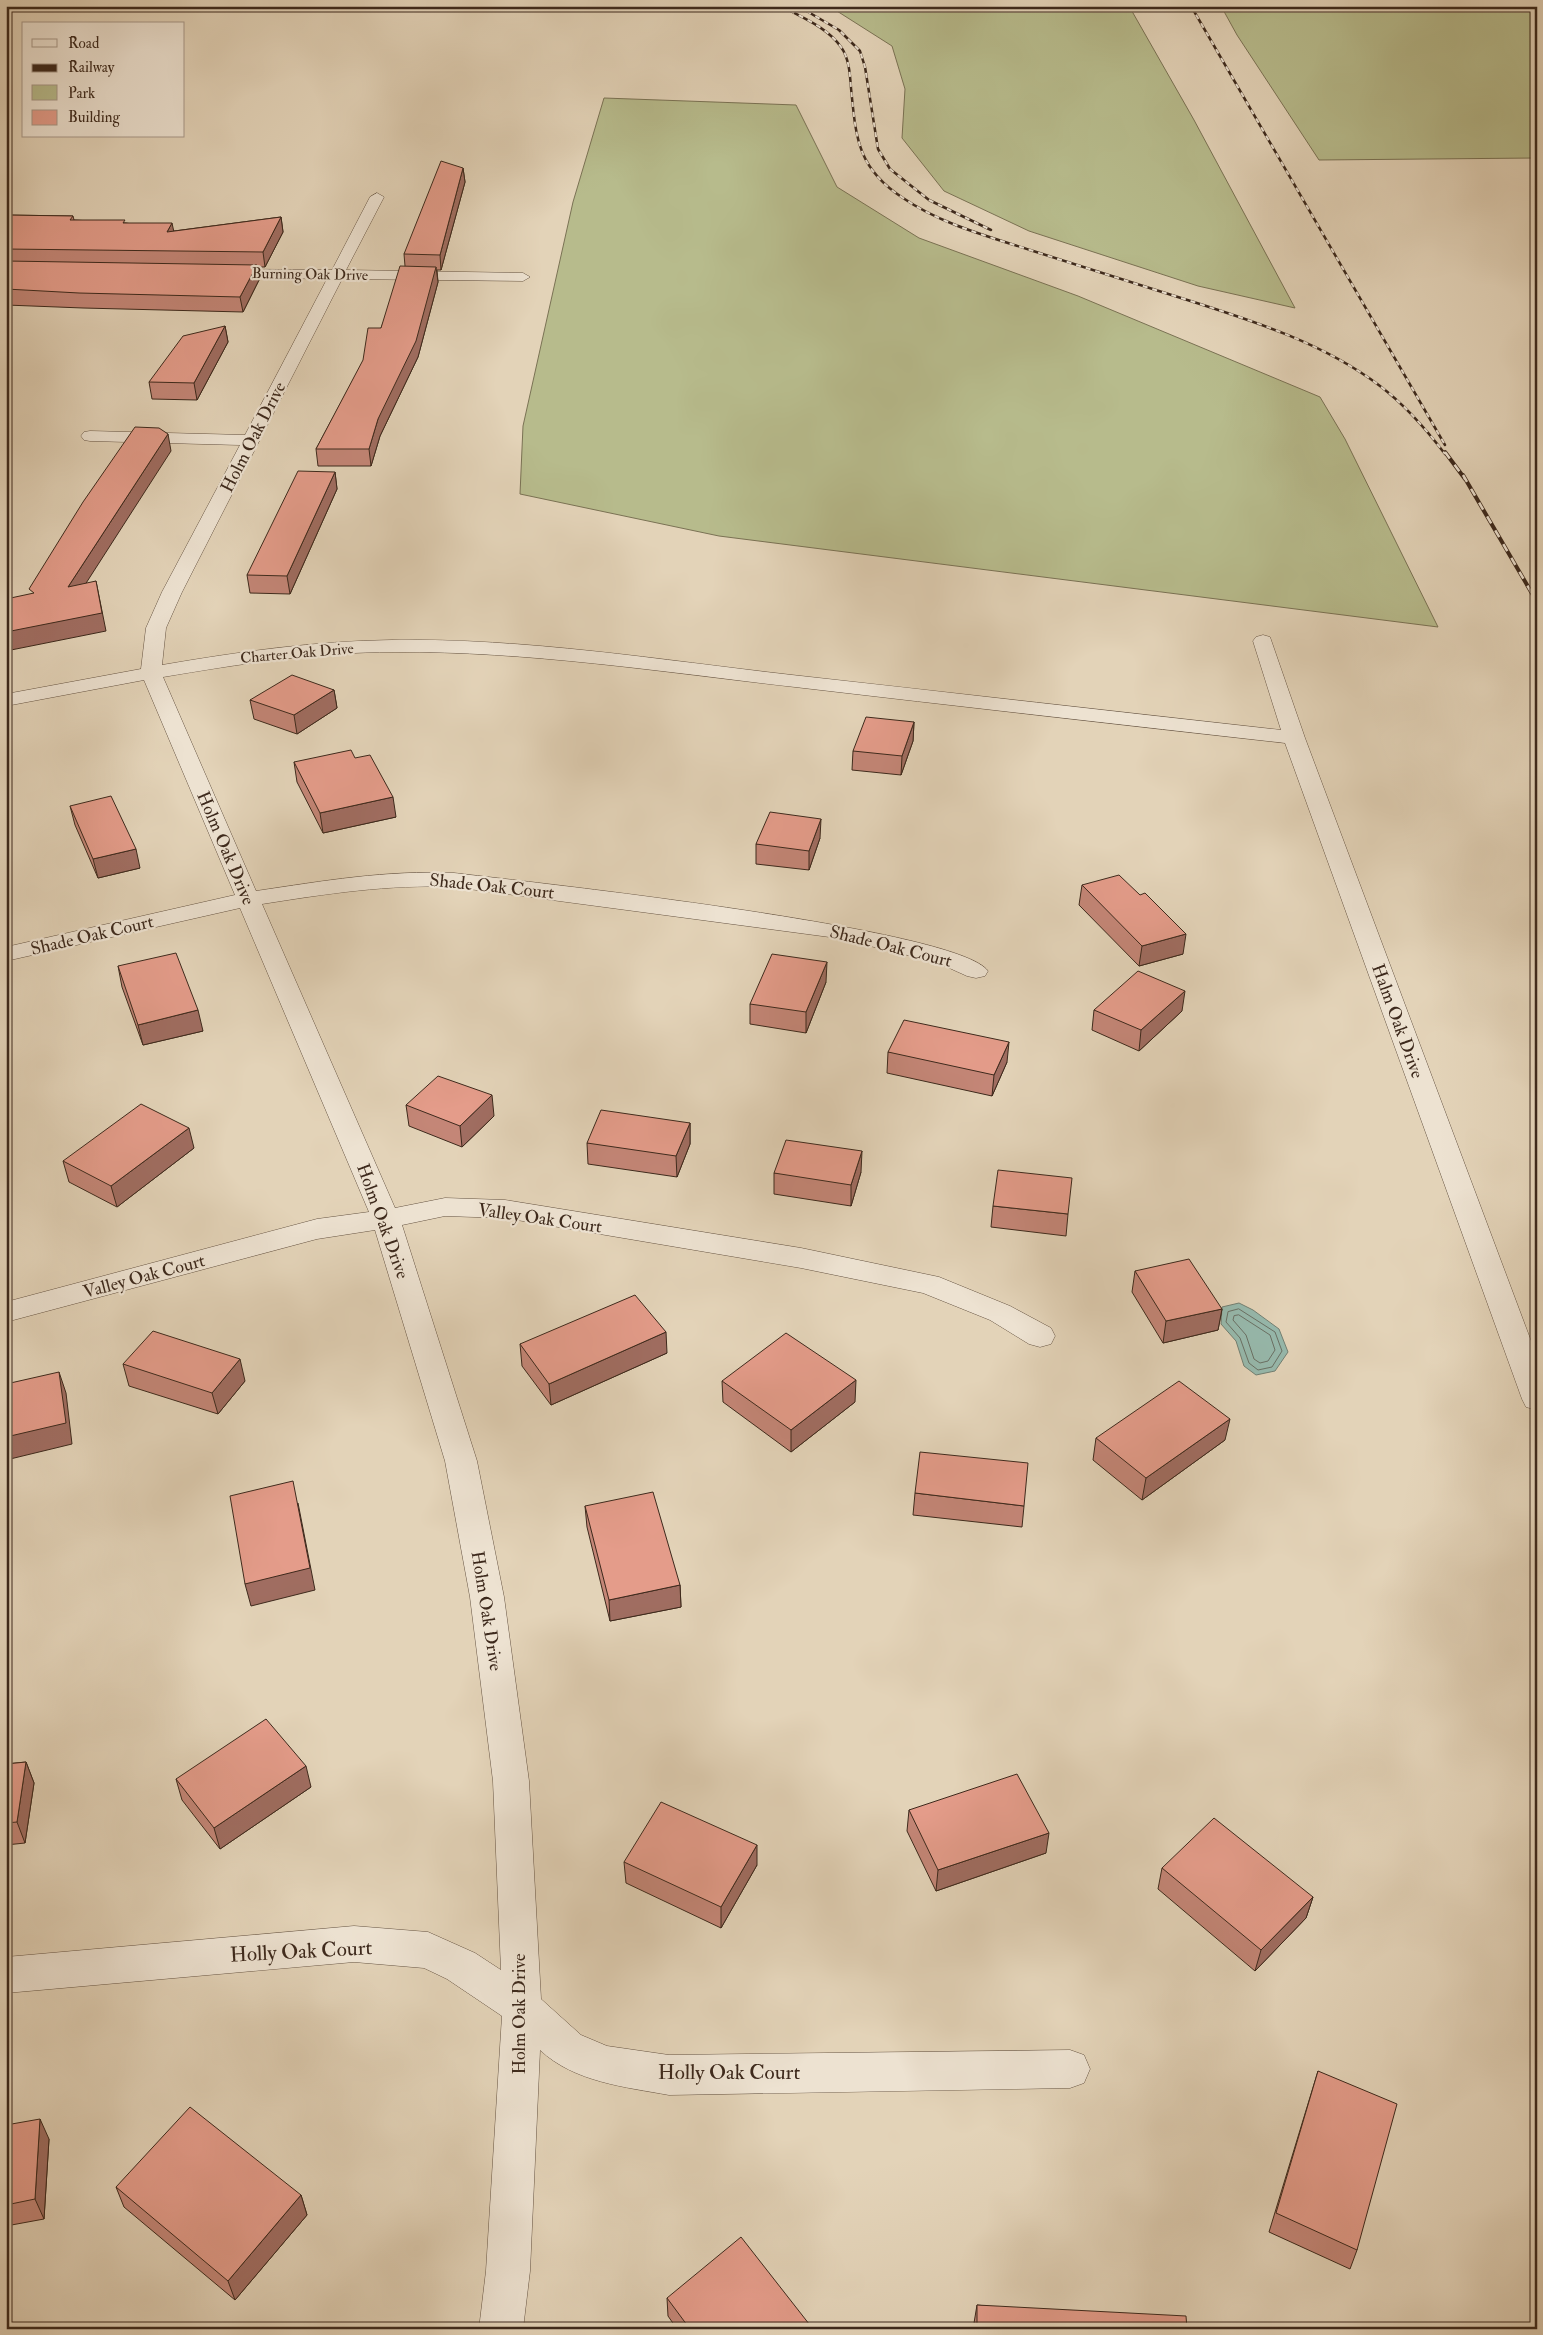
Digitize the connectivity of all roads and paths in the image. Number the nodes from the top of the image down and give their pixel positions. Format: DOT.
graph roads {
  1 [pos="377,197"];
  2 [pos="207,272"];
  3 [pos="336,274"];
  4 [pos="524,277"];
  5 [pos="90,436"];
  6 [pos="251,440"];
  7 [pos="1263,641"];
  8 [pos="151,673"];
  9 [pos="6,700"];
  10 [pos="1294,738"];
  11 [pos="249,899"];
  12 [pos="6,954"];
  13 [pos="976,971"];
  14 [pos="386,1219"];
  15 [pos="6,1312"];
  16 [pos="1040,1336"];
  17 [pos="1537,1399"];
  18 [pos="6,1975"];
  19 [pos="522,2007"];
  20 [pos="1070,2069"];
  21 [pos="502,2329"];
  1 -- 3 [label="street, Holm Oak Drive"];
  2 -- 3 [label="street, Burning Oak Drive"];
  3 -- 4 [label="street, Burning Oak Drive"];
  3 -- 6 [label="street, Holm Oak Drive"];
  5 -- 6 [label="street"];
  6 -- 8 [label="street, Holm Oak Drive"];
  7 -- 10 [label="street, Halm Oak Drive"];
  8 -- 9 [label="street, Charter Oak Drive"];
  8 -- 10 [label="street, Charter Oak Drive"];
  8 -- 11 [label="street, Holm Oak Drive"];
  10 -- 17 [label="street, Halm Oak Drive"];
  11 -- 12 [label="street, Shade Oak Court"];
  11 -- 13 [label="street, Shade Oak Court"];
  11 -- 14 [label="street, Holm Oak Drive"];
  14 -- 15 [label="street, Valley Oak Court"];
  14 -- 16 [label="street, Valley Oak Court"];
  14 -- 19 [label="street, Holm Oak Drive"];
  18 -- 19 [label="street, Holly Oak Court"];
  19 -- 20 [label="street, Holly Oak Court"];
  19 -- 21 [label="street, Holm Oak Drive"];
}
